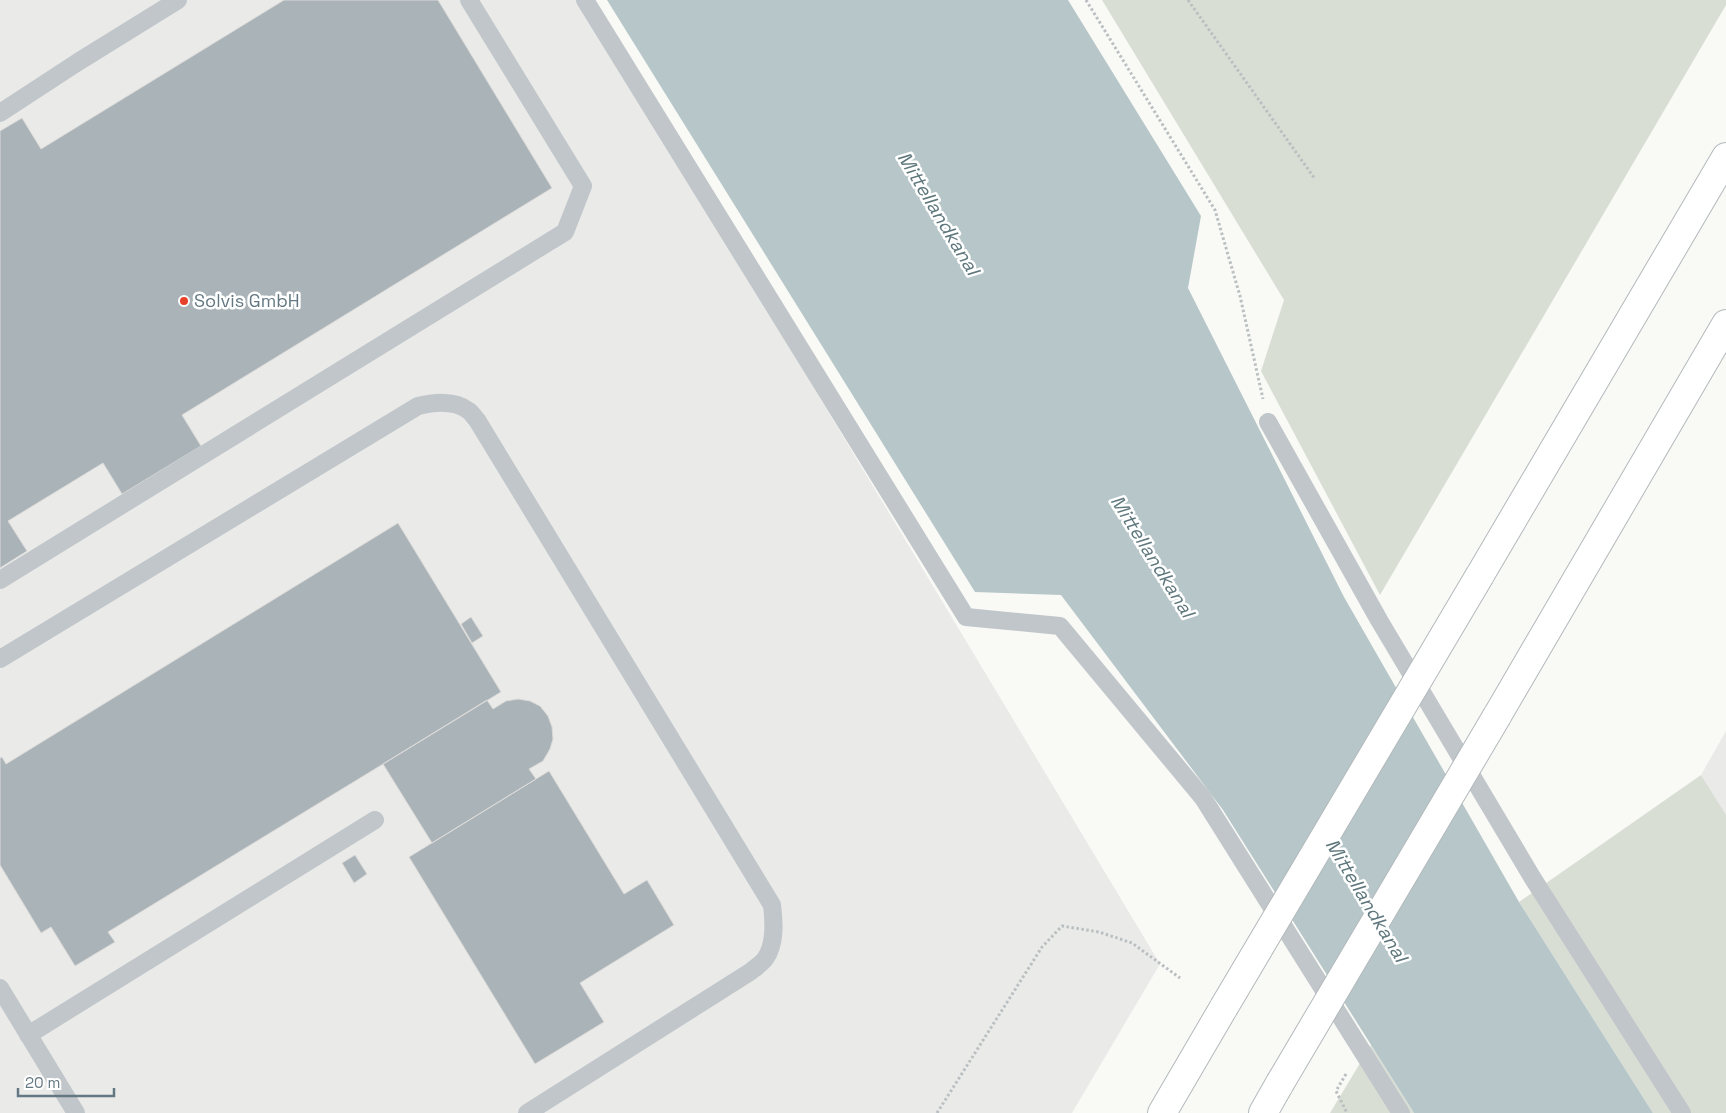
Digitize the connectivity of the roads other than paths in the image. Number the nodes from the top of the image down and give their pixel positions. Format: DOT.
graph roads {
  1 [pos="178,0"];
  2 [pos="469,0"];
  3 [pos="586,0"];
  4 [pos="0,113"];
  5 [pos="1726,157"];
  6 [pos="1726,324"];
  7 [pos="1268,422"];
  8 [pos="0,580"];
  9 [pos="0,660"];
  10 [pos="376,820"];
  11 [pos="0,988"];
  12 [pos="28,1035"];
  13 [pos="76,1113"];
  14 [pos="527,1113"];
  15 [pos="1162,1113"];
  16 [pos="1262,1113"];
  17 [pos="1401,1113"];
  18 [pos="1682,1113"];
  1 -- 4 [label="lane"];
  2 -- 8 [label="lane"];
  3 -- 17 [label="lane"];
  5 -- 15 [label="highway, bridge"];
  6 -- 16 [label="highway, bridge"];
  7 -- 18 [label="lane"];
  9 -- 14 [label="lane"];
  10 -- 12 [label="lane"];
  11 -- 12 [label="lane"];
  12 -- 13 [label="lane"];
}
